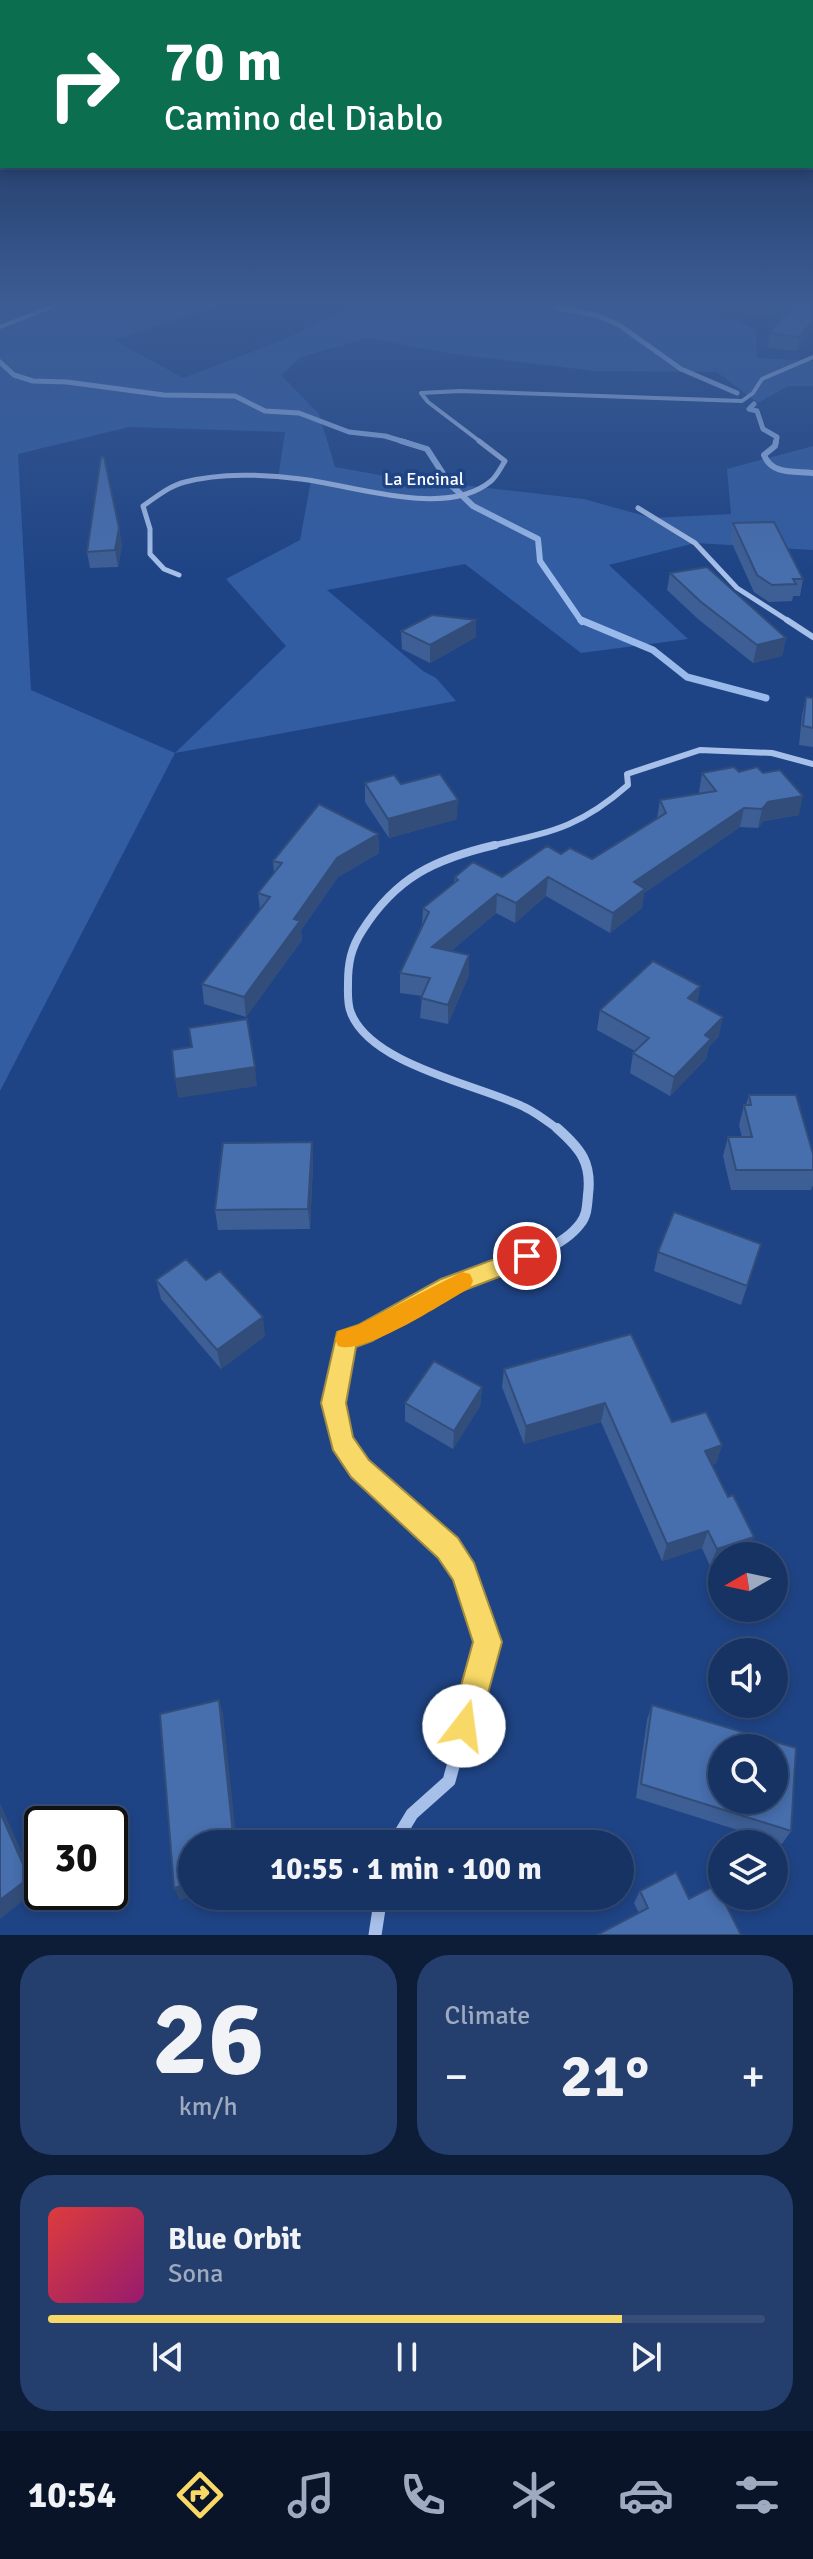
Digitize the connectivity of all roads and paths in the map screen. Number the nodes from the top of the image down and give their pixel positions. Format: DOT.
graph roads {
  1 [pos="755,390"];
  2 [pos="638,508"];
  3 [pos="179,575"];
  4 [pos="813,637"];
  5 [pos="813,764"];
  6 [pos="402,1830"];
  7 [pos="379,1910"];
  8 [pos="375,1935"];
  1 -- 3 [label="street, La Encinal"];
  2 -- 4 [label="street"];
  5 -- 6 [label="street"];
  7 -- 8 [label="street"];
}
